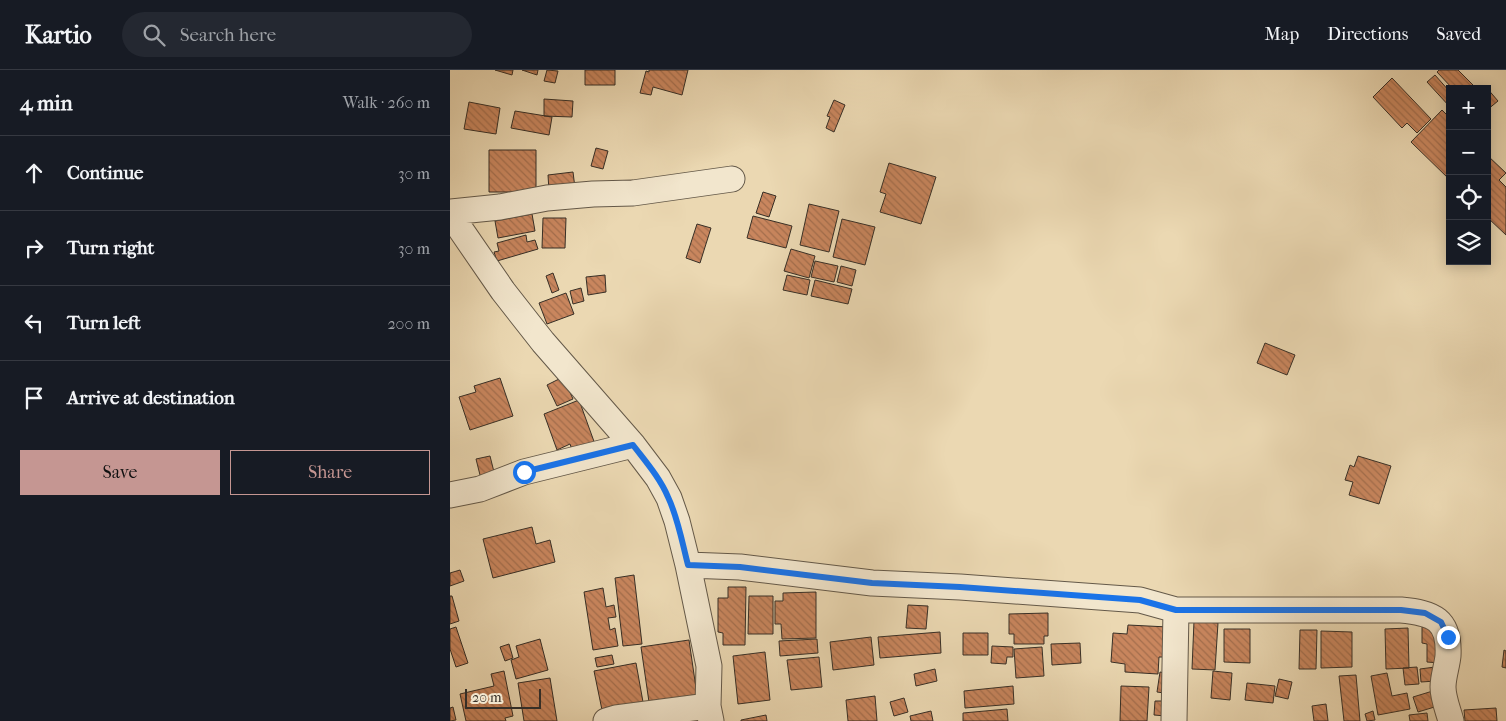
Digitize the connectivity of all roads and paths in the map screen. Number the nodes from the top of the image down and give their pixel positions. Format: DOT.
graph roads {
  1 [pos="732,179"];
  2 [pos="450,213"];
  3 [pos="633,445"];
  4 [pos="450,495"];
  5 [pos="688,565"];
  6 [pos="1176,610"];
  7 [pos="709,714"];
  8 [pos="606,721"];
  9 [pos="1174,721"];
  10 [pos="1450,721"];
  1 -- 2 [label="street"];
  2 -- 3 [label="street"];
  3 -- 4 [label="street"];
  3 -- 5 [label="street"];
  5 -- 6 [label="street"];
  5 -- 7 [label="street"];
  6 -- 9 [label="street"];
  6 -- 10 [label="street"];
  7 -- 8 [label="street"];
}
